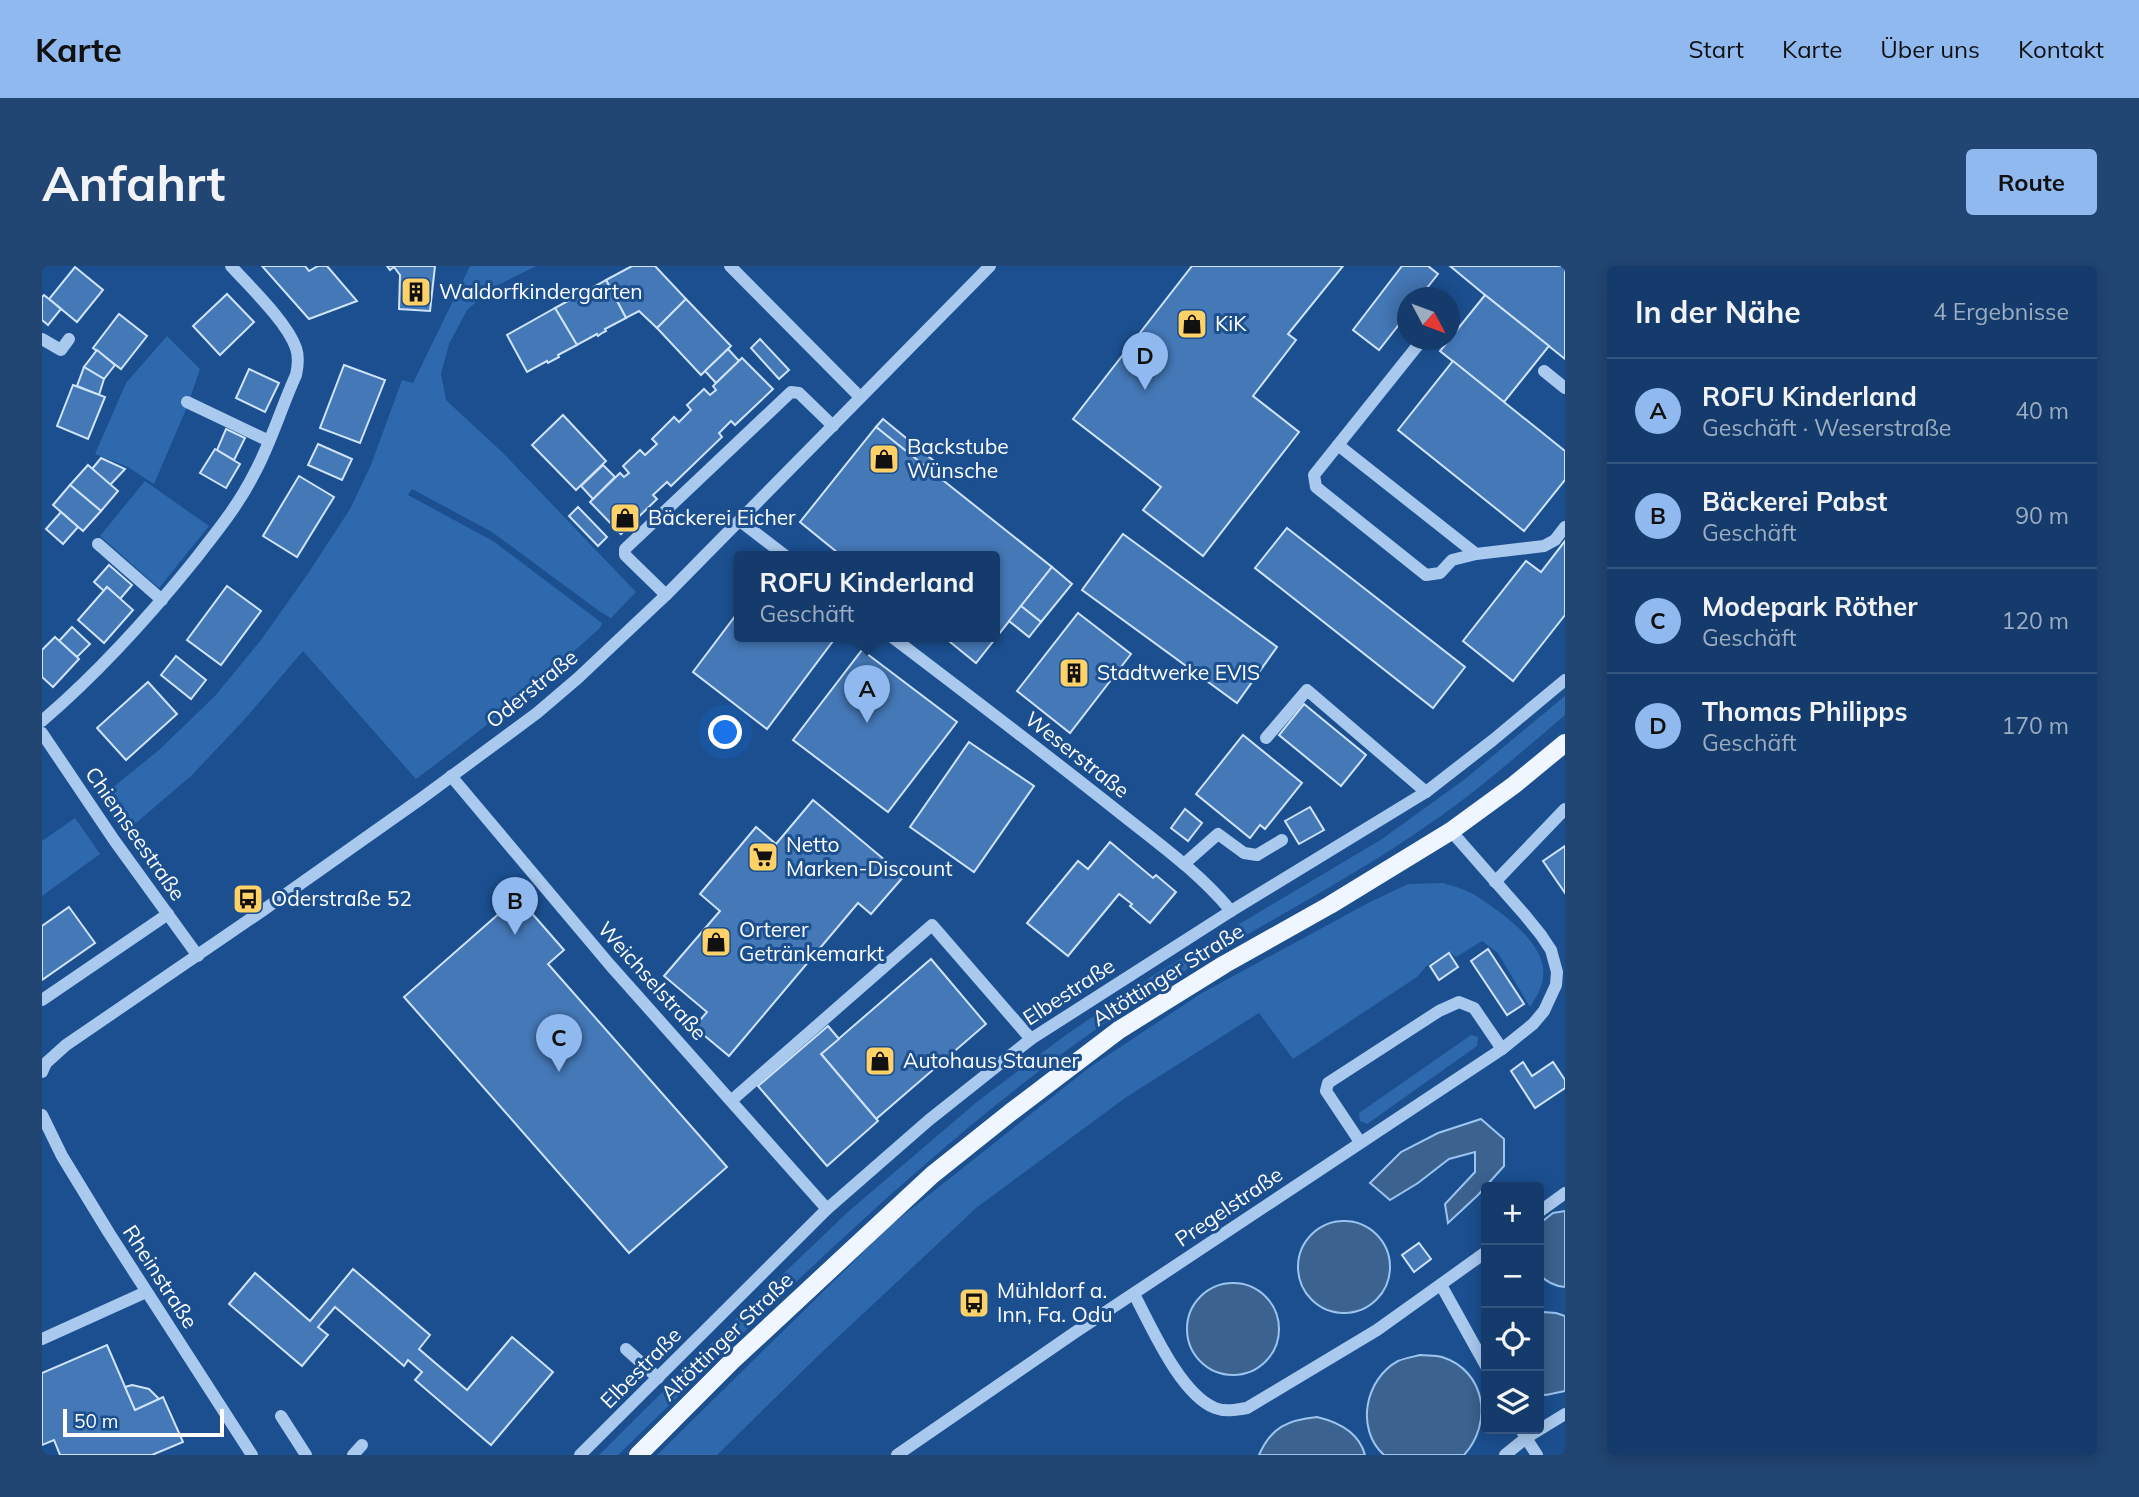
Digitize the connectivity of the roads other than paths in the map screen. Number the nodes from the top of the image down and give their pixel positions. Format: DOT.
graph roads {
  1 [pos="230,266"];
  2 [pos="730,266"];
  3 [pos="990,266"];
  4 [pos="42,339"];
  5 [pos="69,339"];
  6 [pos="1414,350"];
  7 [pos="1544,371"];
  8 [pos="1565,388"];
  9 [pos="859,397"];
  10 [pos="187,402"];
  11 [pos="833,426"];
  12 [pos="269,441"];
  13 [pos="1338,445"];
  14 [pos="740,521"];
  15 [pos="1565,527"];
  16 [pos="98,544"];
  17 [pos="779,551"];
  18 [pos="1476,554"];
  19 [pos="666,595"];
  20 [pos="162,600"];
  21 [pos="898,642"];
  22 [pos="1565,680"];
  23 [pos="42,721"];
  24 [pos="42,733"];
  25 [pos="1266,738"];
  26 [pos="1565,743"];
  27 [pos="451,776"];
  28 [pos="1426,792"];
  29 [pos="1565,809"];
  30 [pos="1451,831"];
  31 [pos="1282,840"];
  32 [pos="1184,864"];
  33 [pos="1495,882"];
  34 [pos="1231,911"];
  35 [pos="168,914"];
  36 [pos="198,956"];
  37 [pos="1561,972"];
  38 [pos="42,1000"];
  39 [pos="1031,1038"];
  40 [pos="1502,1049"];
  41 [pos="42,1072"];
  42 [pos="732,1100"];
  43 [pos="42,1115"];
  44 [pos="1360,1142"];
  45 [pos="1565,1192"];
  46 [pos="1544,1208"];
  47 [pos="827,1209"];
  48 [pos="1481,1256"];
  49 [pos="1441,1285"];
  50 [pos="146,1292"];
  51 [pos="1134,1294"];
  52 [pos="42,1339"];
  53 [pos="626,1349"];
  54 [pos="1481,1357"];
  55 [pos="658,1378"];
  56 [pos="1565,1414"];
  57 [pos="281,1416"];
  58 [pos="1544,1424"];
  59 [pos="1524,1434"];
  60 [pos="251,1455"];
  61 [pos="306,1455"];
  62 [pos="580,1455"];
  63 [pos="638,1455"];
  64 [pos="897,1455"];
  65 [pos="1505,1455"];
  66 [pos="1537,1455"];
  1 -- 12 [label="street"];
  2 -- 9 [label="street"];
  3 -- 9 [label="street, Oderstraße"];
  4 -- 5 [label="street"];
  6 -- 13 [label="street"];
  7 -- 8 [label="street"];
  9 -- 11 [label="street, Oderstraße"];
  10 -- 12 [label="street"];
  11 -- 14 [label="street, Oderstraße"];
  11 -- 19 [label="street"];
  12 -- 20 [label="street"];
  13 -- 18 [label="street"];
  13 -- 18 [label="street"];
  14 -- 17 [label="street"];
  14 -- 19 [label="street, Oderstraße"];
  15 -- 18 [label="street"];
  16 -- 20 [label="street"];
  19 -- 27 [label="street, Oderstraße"];
  20 -- 23 [label="street"];
  21 -- 32 [label="street, Weserstraße"];
  22 -- 28 [label="street, Elbestraße"];
  24 -- 35 [label="street, Chiemseestraße"];
  25 -- 28 [label="street"];
  26 -- 30 [label="main road, Altöttinger Straße"];
  27 -- 36 [label="street, Oderstraße"];
  27 -- 42 [label="street, Weichselstraße"];
  28 -- 34 [label="street, Elbestraße"];
  29 -- 33 [label="street"];
  30 -- 33 [label="street, Pregelstraße"];
  30 -- 63 [label="main road, Altöttinger Straße"];
  31 -- 32 [label="street"];
  32 -- 34 [label="street, Weserstraße"];
  33 -- 37 [label="street, Pregelstraße"];
  34 -- 39 [label="street, Elbestraße"];
  35 -- 36 [label="street, Chiemseestraße"];
  35 -- 38 [label="street"];
  36 -- 41 [label="street, Oderstraße"];
  37 -- 40 [label="street, Pregelstraße"];
  39 -- 42 [label="street"];
  39 -- 47 [label="street, Elbestraße"];
  40 -- 44 [label="street, Pregelstraße"];
  40 -- 44 [label="street"];
  42 -- 47 [label="street, Weichselstraße"];
  43 -- 50 [label="street, Rheinstraße"];
  44 -- 51 [label="street, Pregelstraße"];
  45 -- 46 [label="street"];
  47 -- 55 [label="street, Elbestraße"];
  48 -- 49 [label="street"];
  49 -- 51 [label="street"];
  49 -- 54 [label="street"];
  50 -- 52 [label="street"];
  50 -- 60 [label="street, Rheinstraße"];
  51 -- 64 [label="street, Pregelstraße"];
  53 -- 55 [label="street"];
  55 -- 62 [label="street, Elbestraße"];
  56 -- 58 [label="street"];
  57 -- 61 [label="street"];
  59 -- 65 [label="street"];
  59 -- 66 [label="street"];
}
